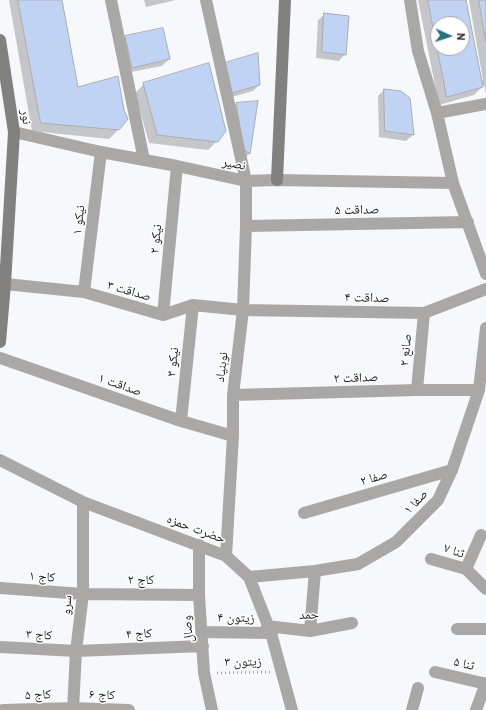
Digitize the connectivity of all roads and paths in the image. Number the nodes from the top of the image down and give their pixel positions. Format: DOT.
graph roads {
  1 [pos="111,0"];
  2 [pos="206,0"];
  3 [pos="285,0"];
  4 [pos="410,0"];
  5 [pos="0,40"];
  6 [pos="486,104"];
  7 [pos="437,113"];
  8 [pos="14,132"];
  9 [pos="102,152"];
  10 [pos="144,160"];
  11 [pos="177,166"];
  12 [pos="277,180"];
  13 [pos="246,181"];
  14 [pos="453,183"];
  15 [pos="468,222"];
  16 [pos="246,226"];
  17 [pos="481,246"];
  18 [pos="486,274"];
  19 [pos="5,284"];
  20 [pos="486,289"];
  21 [pos="84,292"];
  22 [pos="193,305"];
  23 [pos="243,310"];
  24 [pos="424,312"];
  25 [pos="163,315"];
  26 [pos="486,328"];
  27 [pos="0,342"];
  28 [pos="0,358"];
  29 [pos="417,390"];
  30 [pos="479,390"];
  31 [pos="233,395"];
  32 [pos="181,421"];
  33 [pos="233,436"];
  34 [pos="0,460"];
  35 [pos="452,470"];
  36 [pos="83,502"];
  37 [pos="304,513"];
  38 [pos="481,535"];
  39 [pos="199,545"];
  40 [pos="226,556"];
  41 [pos="431,559"];
  42 [pos="466,569"];
  43 [pos="315,571"];
  44 [pos="249,578"];
  45 [pos="0,588"];
  46 [pos="486,589"];
  47 [pos="83,594"];
  48 [pos="199,595"];
  49 [pos="352,623"];
  50 [pos="269,629"];
  51 [pos="457,629"];
  52 [pos="486,629"];
  53 [pos="202,632"];
  54 [pos="310,632"];
  55 [pos="203,646"];
  56 [pos="0,647"];
  57 [pos="76,651"];
  58 [pos="282,672"];
  59 [pos="435,672"];
  60 [pos="204,673"];
  61 [pos="486,683"];
  62 [pos="418,688"];
  63 [pos="73,709"];
  64 [pos="3,710"];
  65 [pos="130,710"];
  66 [pos="212,710"];
  67 [pos="292,710"];
  68 [pos="412,710"];
  69 [pos="476,710"];
  1 -- 10 [label="street"];
  2 -- 13 [label="street, نوبنیاد"];
  3 -- 12 [label="main road"];
  4 -- 7 [label="street"];
  5 -- 8 [label="main road, نور"];
  6 -- 7 [label="street"];
  7 -- 14 [label="street"];
  8 -- 9 [label="street, نصیر"];
  8 -- 19 [label="main road, نور"];
  9 -- 10 [label="street, نصیر"];
  9 -- 21 [label="street, نیکو ۱"];
  10 -- 11 [label="street, نصیر"];
  11 -- 13 [label="street, نصیر"];
  11 -- 25 [label="street, نیکو ۲"];
  12 -- 13 [label="street, نصیر"];
  12 -- 14 [label="street, نصیر"];
  13 -- 16 [label="street, نوبنیاد"];
  14 -- 15 [label="street"];
  15 -- 16 [label="street, صداقت ۵"];
  15 -- 17 [label="street"];
  16 -- 23 [label="street, نوبنیاد"];
  17 -- 18 [label="street"];
  19 -- 21 [label="street, صداقت ۳"];
  19 -- 27 [label="main road, نور"];
  20 -- 24 [label="street, صداقت ۴"];
  21 -- 25 [label="street, صداقت ۳"];
  22 -- 23 [label="street, صداقت ۳"];
  22 -- 25 [label="street, صداقت ۳"];
  22 -- 32 [label="street, نیکو ۳"];
  23 -- 24 [label="street, صداقت ۴"];
  23 -- 31 [label="street, نوبنیاد"];
  24 -- 29 [label="street, صانع ۲"];
  26 -- 30 [label="street, صفا ۱"];
  28 -- 32 [label="street, صداقت ۱"];
  29 -- 30 [label="street, صداقت ۲"];
  29 -- 31 [label="street, صداقت ۲"];
  30 -- 35 [label="street, صفا ۱"];
  31 -- 33 [label="street, نوبنیاد"];
  32 -- 33 [label="street, صداقت ۱"];
  33 -- 40 [label="street, نوبنیاد"];
  34 -- 36 [label="street, حضرت حمزه"];
  35 -- 37 [label="street, صفا ۲"];
  35 -- 43 [label="street, صفا ۱"];
  36 -- 39 [label="street, حضرت حمزه"];
  36 -- 47 [label="street, سرو"];
  38 -- 42 [label="street"];
  39 -- 40 [label="street, حضرت حمزه"];
  39 -- 48 [label="street, وصال"];
  40 -- 44 [label="street, حضرت حمزه"];
  41 -- 42 [label="street, ثنا ۷"];
  42 -- 46 [label="street, ثنا ۷"];
  43 -- 44 [label="street, صفا ۱"];
  43 -- 54 [label="street"];
  44 -- 50 [label="street, حضرت حمزه"];
  45 -- 47 [label="street, کاج ۱"];
  47 -- 48 [label="street, کاج ۲"];
  47 -- 57 [label="street, سرو"];
  48 -- 53 [label="street, وصال"];
  49 -- 54 [label="street, حمد"];
  50 -- 53 [label="street, زیتون ۴"];
  50 -- 54 [label="street, حمد"];
  50 -- 58 [label="street, حضرت حمزه"];
  51 -- 52 [label="street"];
  53 -- 55 [label="street, وصال"];
  55 -- 57 [label="street, کاج ۴"];
  55 -- 60 [label="street, وصال"];
  56 -- 57 [label="street, کاج ۳"];
  57 -- 63 [label="street, سرو"];
  58 -- 60 [label="path, زیتون ۳"];
  58 -- 67 [label="street, حضرت حمزه"];
  59 -- 61 [label="street, ثنا ۵"];
  60 -- 66 [label="street, وصال"];
  61 -- 69 [label="street"];
  62 -- 68 [label="street"];
  63 -- 64 [label="street, کاج ۵"];
  63 -- 65 [label="street, کاج ۶"];
}
